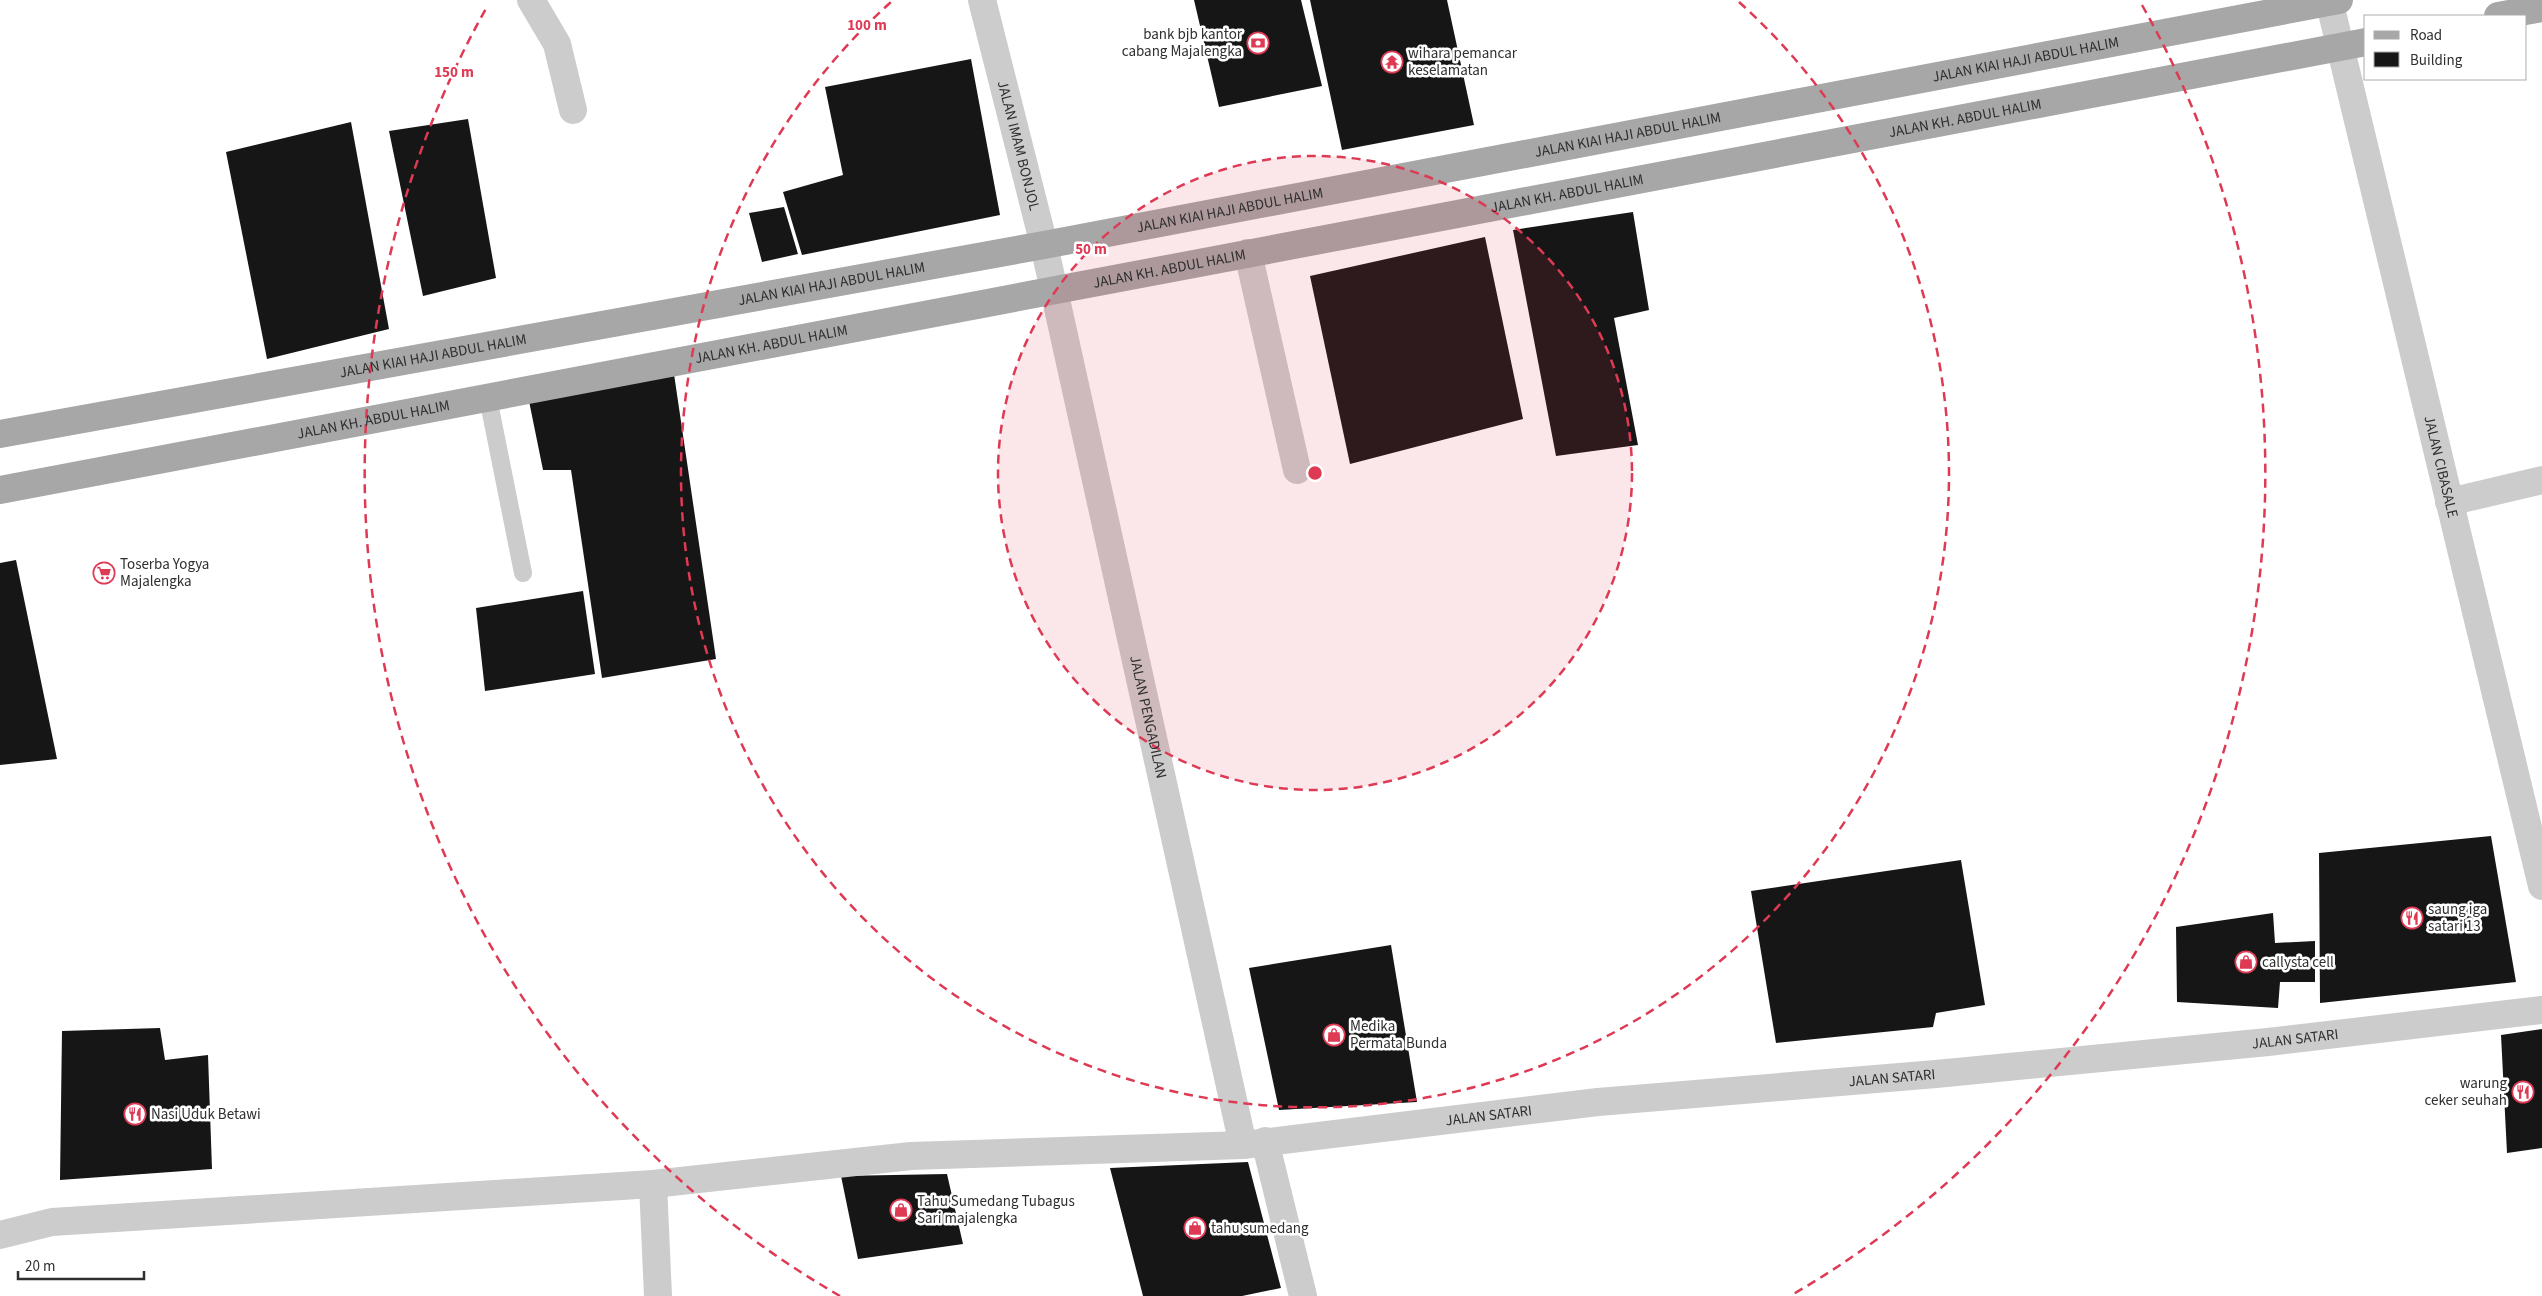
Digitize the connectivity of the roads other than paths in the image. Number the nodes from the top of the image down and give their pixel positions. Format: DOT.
graph roads {
  1 [pos="531,0"];
  2 [pos="982,0"];
  3 [pos="2332,1"];
  4 [pos="2542,8"];
  5 [pos="2504,15"];
  6 [pos="2364,42"];
  7 [pos="2339,47"];
  8 [pos="573,110"];
  9 [pos="1044,245"];
  10 [pos="1248,254"];
  11 [pos="1054,290"];
  12 [pos="488,398"];
  13 [pos="0,434"];
  14 [pos="1297,470"];
  15 [pos="2542,480"];
  16 [pos="0,490"];
  17 [pos="2449,502"];
  18 [pos="523,573"];
  19 [pos="2533,812"];
  20 [pos="2542,886"];
  21 [pos="2542,1010"];
  22 [pos="1254,1143"];
  23 [pos="653,1184"];
  24 [pos="0,1235"];
  25 [pos="658,1296"];
  26 [pos="1303,1296"];
  1 -- 8 [label="street"];
  2 -- 9 [label="street, JALAN IMAM BONJOL"];
  3 -- 7 [label="street, JALAN CIBASALE"];
  3 -- 9 [label="main road, JALAN KIAI HAJI ABDUL HALIM"];
  4 -- 5 [label="main road"];
  6 -- 7 [label="main road"];
  7 -- 10 [label="main road, JALAN KH. ABDUL HALIM"];
  7 -- 17 [label="street, JALAN CIBASALE"];
  9 -- 11 [label="street, JALAN IMAM BONJOL"];
  9 -- 13 [label="main road, JALAN KIAI HAJI ABDUL HALIM"];
  10 -- 11 [label="main road, JALAN KH. ABDUL HALIM"];
  10 -- 14 [label="street"];
  11 -- 12 [label="main road, JALAN KH. ABDUL HALIM"];
  11 -- 22 [label="street, JALAN PENGADILAN"];
  12 -- 16 [label="main road, JALAN KH. ABDUL HALIM"];
  12 -- 18 [label="lane"];
  15 -- 17 [label="street"];
  17 -- 19 [label="street, JALAN CIBASALE"];
  19 -- 20 [label="street, JALAN CIBASALE"];
  21 -- 22 [label="street, JALAN SATARI"];
  22 -- 23 [label="street, JALAN SATARI"];
  22 -- 26 [label="street, JALAN PENGADILAN"];
  23 -- 24 [label="street, JALAN SATARI"];
  23 -- 25 [label="street"];
}
